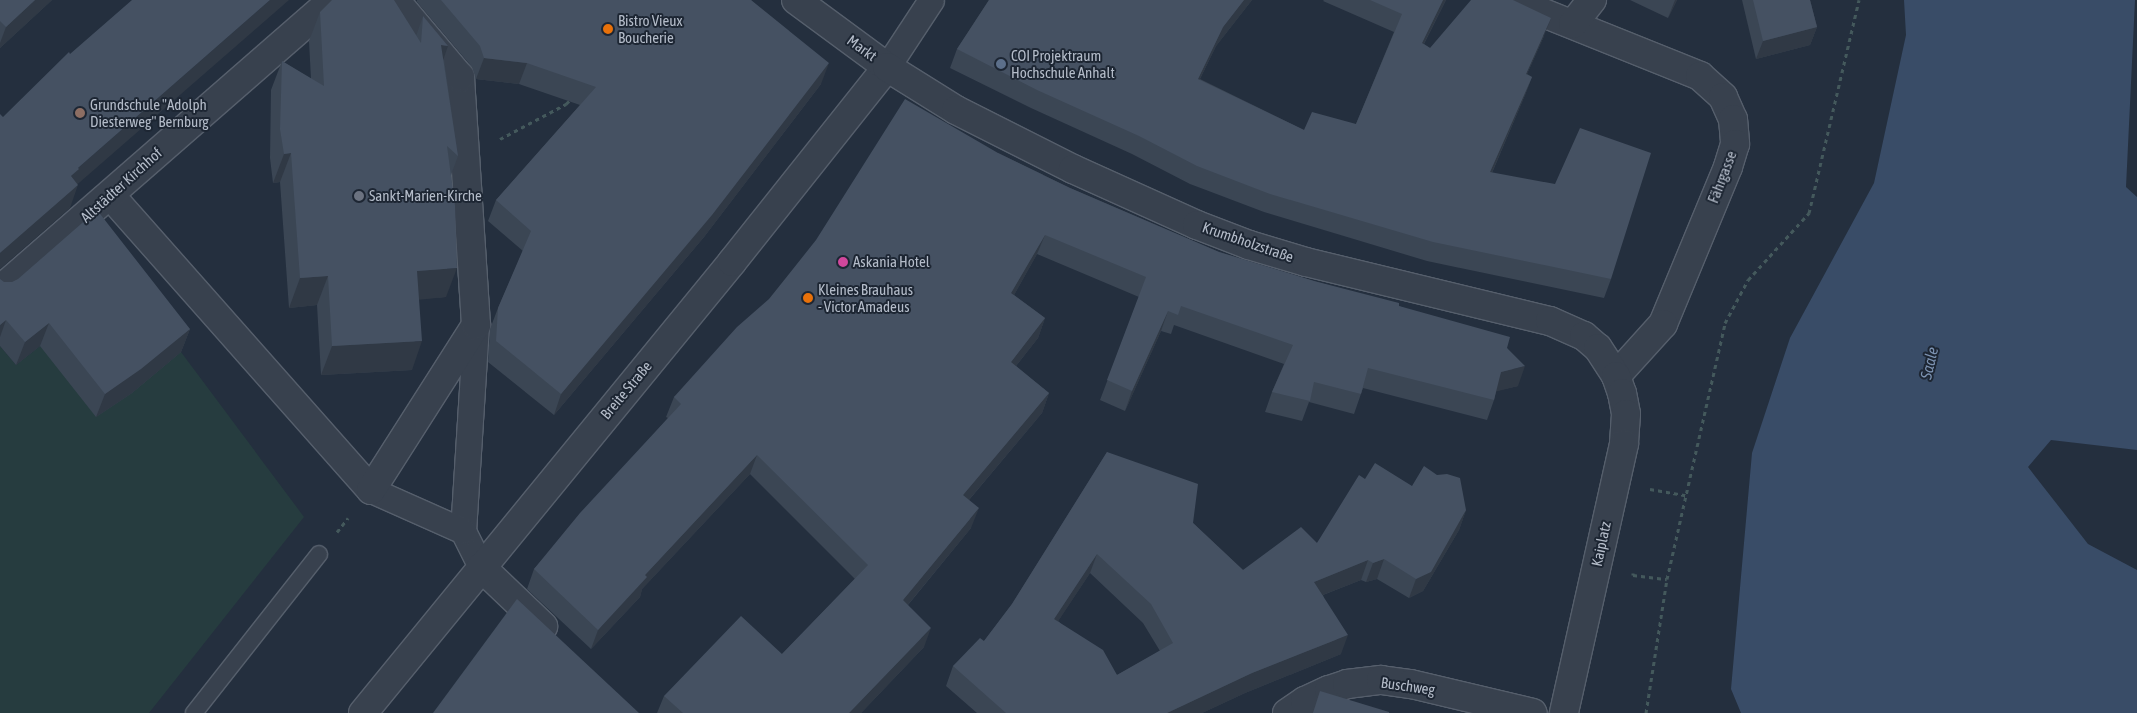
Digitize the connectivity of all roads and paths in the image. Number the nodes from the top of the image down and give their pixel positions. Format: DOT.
graph roads {
  1 [pos="332,0"];
  2 [pos="395,0"];
  3 [pos="796,0"];
  4 [pos="931,0"];
  5 [pos="1511,0"];
  6 [pos="1592,0"];
  7 [pos="1859,0"];
  8 [pos="1573,24"];
  9 [pos="887,67"];
  10 [pos="572,97"];
  11 [pos="465,158"];
  12 [pos="110,195"];
  13 [pos="0,290"];
  14 [pos="476,325"];
  15 [pos="1616,376"];
  16 [pos="1647,488"];
  17 [pos="371,490"];
  18 [pos="1686,495"];
  19 [pos="463,531"];
  20 [pos="319,554"];
  21 [pos="481,567"];
  22 [pos="1633,575"];
  23 [pos="1667,579"];
  24 [pos="558,640"];
  25 [pos="194,713"];
  26 [pos="363,713"];
  27 [pos="1287,713"];
  28 [pos="1533,713"];
  29 [pos="1564,713"];
  30 [pos="1646,713"];
  1 -- 12 [label="street, Altstädter Kirchhof"];
  2 -- 11 [label="street"];
  3 -- 9 [label="street, Markt"];
  4 -- 9 [label="street, Markt"];
  5 -- 8 [label="street, Fährgasse"];
  6 -- 8 [label="street"];
  7 -- 18 [label="path"];
  8 -- 15 [label="street, Fährgasse"];
  9 -- 15 [label="street, Krumbholzstraße"];
  9 -- 21 [label="street, Breite Straße"];
  10 -- 11 [label="path"];
  11 -- 14 [label="street"];
  12 -- 13 [label="street, Altstädter Kirchhof"];
  12 -- 17 [label="street"];
  14 -- 17 [label="street"];
  14 -- 19 [label="street"];
  15 -- 29 [label="street, Kaiplatz"];
  16 -- 18 [label="path"];
  17 -- 19 [label="street"];
  17 -- 20 [label="path"];
  18 -- 23 [label="path"];
  19 -- 21 [label="street"];
  20 -- 25 [label="lane"];
  21 -- 24 [label="street"];
  21 -- 26 [label="street, Breite Straße"];
  22 -- 23 [label="path"];
  23 -- 30 [label="path"];
  27 -- 28 [label="street, Buschweg"];
}
